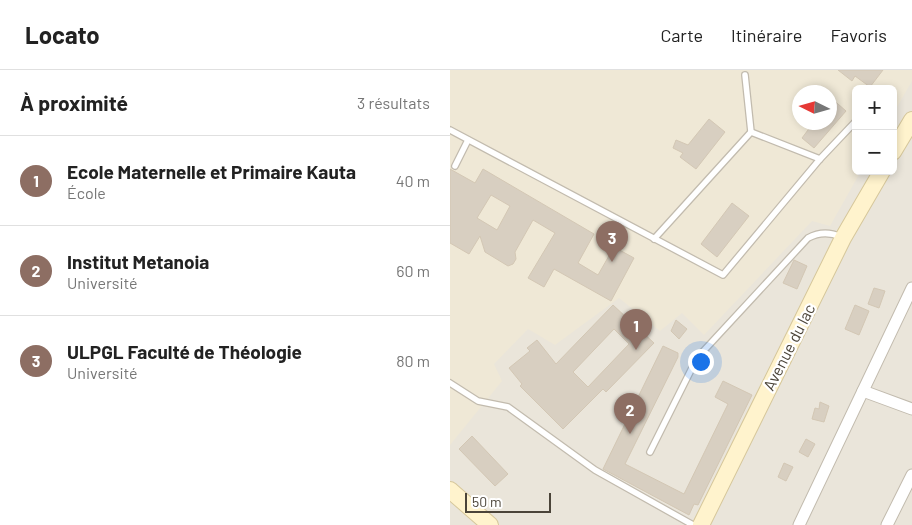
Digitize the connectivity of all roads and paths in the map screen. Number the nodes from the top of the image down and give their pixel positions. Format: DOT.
graph roads {
  1 [pos="745,75"];
  2 [pos="912,120"];
  3 [pos="852,125"];
  4 [pos="450,130"];
  5 [pos="751,132"];
  6 [pos="468,140"];
  7 [pos="897,145"];
  8 [pos="820,159"];
  9 [pos="456,166"];
  10 [pos="880,175"];
  11 [pos="654,238"];
  12 [pos="843,238"];
  13 [pos="912,288"];
  14 [pos="450,383"];
  15 [pos="862,391"];
  16 [pos="912,409"];
  17 [pos="650,452"];
  18 [pos="912,475"];
  19 [pos="450,490"];
  20 [pos="490,525"];
  21 [pos="693,525"];
  22 [pos="702,525"];
  23 [pos="799,525"];
  24 [pos="887,525"];
  1 -- 5 [label="lane"];
  2 -- 7 [label="main road"];
  3 -- 8 [label="lane"];
  4 -- 6 [label="lane"];
  5 -- 8 [label="lane"];
  5 -- 11 [label="lane"];
  6 -- 9 [label="lane"];
  6 -- 11 [label="lane"];
  8 -- 11 [label="lane"];
  10 -- 12 [label="main road, Avenue du lac"];
  12 -- 17 [label="lane"];
  12 -- 22 [label="main road, Avenue du lac"];
  13 -- 15 [label="street"];
  14 -- 21 [label="lane"];
  15 -- 16 [label="street"];
  15 -- 23 [label="street"];
  18 -- 24 [label="street"];
  19 -- 20 [label="main road"];
}
